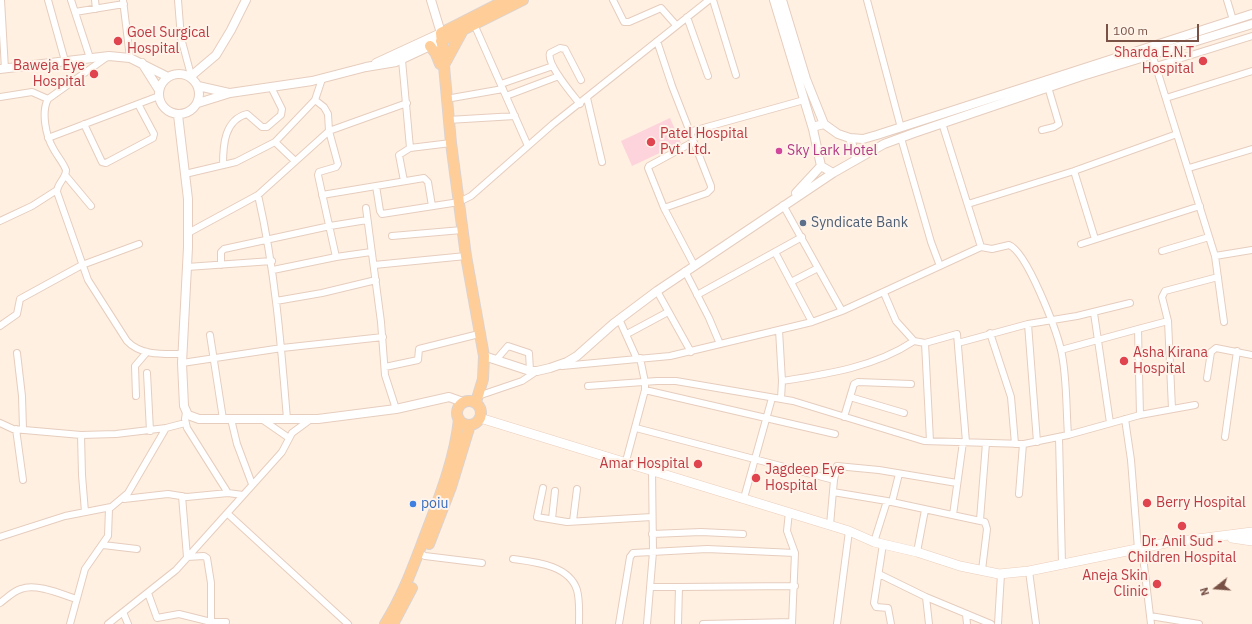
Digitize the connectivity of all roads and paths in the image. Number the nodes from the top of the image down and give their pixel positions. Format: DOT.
graph roads {
  1 [pos="1,0"];
  2 [pos="48,0"];
  3 [pos="71,0"];
  4 [pos="95,0"];
  5 [pos="178,0"];
  6 [pos="246,0"];
  7 [pos="431,0"];
  8 [pos="506,0"];
  9 [pos="523,0"];
  10 [pos="613,0"];
  11 [pos="710,0"];
  12 [pos="774,0"];
  13 [pos="782,0"];
  14 [pos="867,0"];
  15 [pos="1227,0"];
  16 [pos="124,2"];
  17 [pos="96,9"];
  18 [pos="75,12"];
  19 [pos="1252,14"];
  20 [pos="687,17"];
  21 [pos="1233,20"];
  22 [pos="474,24"];
  23 [pos="1252,24"];
  24 [pos="676,25"];
  25 [pos="463,30"];
  26 [pos="1252,36"];
  27 [pos="441,37"];
  28 [pos="657,41"];
  29 [pos="430,46"];
  30 [pos="1152,54"];
  31 [pos="109,56"];
  32 [pos="90,58"];
  33 [pos="130,58"];
  34 [pos="402,60"];
  35 [pos="65,62"];
  36 [pos="142,63"];
  37 [pos="444,66"];
  38 [pos="553,66"];
  39 [pos="1156,66"];
  40 [pos="366,67"];
  41 [pos="3,69"];
  42 [pos="1252,70"];
  43 [pos="736,75"];
  44 [pos="190,76"];
  45 [pos="559,76"];
  46 [pos="708,76"];
  47 [pos="168,77"];
  48 [pos="444,77"];
  49 [pos="322,79"];
  50 [pos="581,80"];
  51 [pos="198,86"];
  52 [pos="502,86"];
  53 [pos="271,87"];
  54 [pos="1048,87"];
  55 [pos="159,93"];
  56 [pos="230,93"];
  57 [pos="506,96"];
  58 [pos="0,97"];
  59 [pos="587,98"];
  60 [pos="1166,98"];
  61 [pos="48,99"];
  62 [pos="446,99"];
  63 [pos="315,100"];
  64 [pos="804,100"];
  65 [pos="198,103"];
  66 [pos="406,103"];
  67 [pos="138,104"];
  68 [pos="580,104"];
  69 [pos="178,115"];
  70 [pos="515,116"];
  71 [pos="448,120"];
  72 [pos="942,123"];
  73 [pos="84,124"];
  74 [pos="824,124"];
  75 [pos="901,128"];
  76 [pos="813,129"];
  77 [pos="1042,130"];
  78 [pos="329,131"];
  79 [pos="689,132"];
  80 [pos="1177,134"];
  81 [pos="48,138"];
  82 [pos="850,138"];
  83 [pos="901,138"];
  84 [pos="276,142"];
  85 [pos="451,142"];
  86 [pos="693,142"];
  87 [pos="528,146"];
  88 [pos="410,148"];
  89 [pos="1252,149"];
  90 [pos="856,159"];
  91 [pos="296,161"];
  92 [pos="602,162"];
  93 [pos="223,165"];
  94 [pos="821,166"];
  95 [pos="1189,168"];
  96 [pos="1074,171"];
  97 [pos="833,173"];
  98 [pos="185,174"];
  99 [pos="66,176"];
  100 [pos="404,181"];
  101 [pos="376,186"];
  102 [pos="57,190"];
  103 [pos="258,195"];
  104 [pos="322,195"];
  105 [pos="459,202"];
  106 [pos="786,203"];
  107 [pos="968,204"];
  108 [pos="91,206"];
  109 [pos="432,206"];
  110 [pos="1200,206"];
  111 [pos="366,208"];
  112 [pos="664,208"];
  113 [pos="367,220"];
  114 [pos="0,221"];
  115 [pos="330,226"];
  116 [pos="462,230"];
  117 [pos="188,233"];
  118 [pos="392,236"];
  119 [pos="802,237"];
  120 [pos="1209,237"];
  121 [pos="268,240"];
  122 [pos="1095,240"];
  123 [pos="139,244"];
  124 [pos="1081,244"];
  125 [pos="981,247"];
  126 [pos="1252,250"];
  127 [pos="1162,251"];
  128 [pos="371,252"];
  129 [pos="775,252"];
  130 [pos="466,256"];
  131 [pos="1215,256"];
  132 [pos="336,257"];
  133 [pos="272,261"];
  134 [pos="82,265"];
  135 [pos="221,265"];
  136 [pos="374,265"];
  137 [pos="694,265"];
  138 [pos="940,266"];
  139 [pos="187,267"];
  140 [pos="818,268"];
  141 [pos="273,270"];
  142 [pos="685,271"];
  143 [pos="1218,277"];
  144 [pos="376,280"];
  145 [pos="791,282"];
  146 [pos="657,291"];
  147 [pos="884,293"];
  148 [pos="697,295"];
  149 [pos="276,301"];
  150 [pos="1130,303"];
  151 [pos="842,311"];
  152 [pos="668,312"];
  153 [pos="1094,313"];
  154 [pos="619,319"];
  155 [pos="1050,320"];
  156 [pos="1168,321"];
  157 [pos="476,322"];
  158 [pos="812,322"];
  159 [pos="1224,322"];
  160 [pos="1028,324"];
  161 [pos="0,326"];
  162 [pos="1138,329"];
  163 [pos="779,330"];
  164 [pos="990,333"];
  165 [pos="627,334"];
  166 [pos="210,335"];
  167 [pos="475,335"];
  168 [pos="383,337"];
  169 [pos="1097,339"];
  170 [pos="914,341"];
  171 [pos="958,343"];
  172 [pos="720,344"];
  173 [pos="925,344"];
  174 [pos="282,348"];
  175 [pos="1061,350"];
  176 [pos="1237,351"];
  177 [pos="146,352"];
  178 [pos="691,352"];
  179 [pos="17,353"];
  180 [pos="1252,355"];
  181 [pos="484,356"];
  182 [pos="182,358"];
  183 [pos="214,358"];
  184 [pos="639,358"];
  185 [pos="496,360"];
  186 [pos="385,366"];
  187 [pos="550,368"];
  188 [pos="533,371"];
  189 [pos="147,373"];
  190 [pos="1207,378"];
  191 [pos="782,381"];
  192 [pos="646,382"];
  193 [pos="911,384"];
  194 [pos="588,386"];
  195 [pos="645,390"];
  196 [pos="136,396"];
  197 [pos="850,397"];
  198 [pos="772,398"];
  199 [pos="781,399"];
  200 [pos="472,400"];
  201 [pos="1195,405"];
  202 [pos="396,409"];
  203 [pos="1172,409"];
  204 [pos="186,412"];
  205 [pos="904,413"];
  206 [pos="1140,415"];
  207 [pos="844,417"];
  208 [pos="458,418"];
  209 [pos="480,418"];
  210 [pos="227,419"];
  211 [pos="287,419"];
  212 [pos="311,419"];
  213 [pos="767,419"];
  214 [pos="1125,419"];
  215 [pos="263,420"];
  216 [pos="0,423"];
  217 [pos="185,423"];
  218 [pos="1110,423"];
  219 [pos="470,425"];
  220 [pos="166,428"];
  221 [pos="636,428"];
  222 [pos="19,429"];
  223 [pos="150,431"];
  224 [pos="835,434"];
  225 [pos="81,435"];
  226 [pos="1068,435"];
  227 [pos="1059,437"];
  228 [pos="1225,437"];
  229 [pos="289,438"];
  230 [pos="930,441"];
  231 [pos="964,442"];
  232 [pos="1037,442"];
  233 [pos="986,443"];
  234 [pos="1015,444"];
  235 [pos="1023,444"];
  236 [pos="756,459"];
  237 [pos="626,461"];
  238 [pos="652,469"];
  239 [pos="899,474"];
  240 [pos="23,480"];
  241 [pos="834,480"];
  242 [pos="252,484"];
  243 [pos="956,484"];
  244 [pos="543,488"];
  245 [pos="578,489"];
  246 [pos="555,491"];
  247 [pos="833,492"];
  248 [pos="228,493"];
  249 [pos="1019,494"];
  250 [pos="182,496"];
  251 [pos="243,496"];
  252 [pos="124,498"];
  253 [pos="744,498"];
  254 [pos="889,502"];
  255 [pos="111,507"];
  256 [pos="925,510"];
  257 [pos="86,512"];
  258 [pos="789,512"];
  259 [pos="228,514"];
  260 [pos="953,515"];
  261 [pos="436,517"];
  262 [pos="652,517"];
  263 [pos="552,519"];
  264 [pos="980,520"];
  265 [pos="574,521"];
  266 [pos="830,525"];
  267 [pos="848,531"];
  268 [pos="1252,532"];
  269 [pos="652,534"];
  270 [pos="743,534"];
  271 [pos="0,536"];
  272 [pos="1217,536"];
  273 [pos="1252,541"];
  274 [pos="879,543"];
  275 [pos="104,545"];
  276 [pos="1140,548"];
  277 [pos="137,549"];
  278 [pos="652,552"];
  279 [pos="917,552"];
  280 [pos="795,553"];
  281 [pos="422,554"];
  282 [pos="188,558"];
  283 [pos="513,558"];
  284 [pos="482,563"];
  285 [pos="1062,564"];
  286 [pos="982,570"];
  287 [pos="1029,571"];
  288 [pos="879,574"];
  289 [pos="1001,574"];
  290 [pos="412,581"];
  291 [pos="795,586"];
  292 [pos="679,587"];
  293 [pos="650,588"];
  294 [pos="148,593"];
  295 [pos="926,597"];
  296 [pos="76,599"];
  297 [pos="0,603"];
  298 [pos="124,612"];
  299 [pos="966,614"];
  300 [pos="1150,616"];
  301 [pos="211,622"];
  302 [pos="226,622"];
  303 [pos="792,623"];
  304 [pos="70,624"];
  305 [pos="108,624"];
  306 [pos="128,624"];
  307 [pos="348,624"];
  308 [pos="384,624"];
  309 [pos="393,624"];
  310 [pos="579,624"];
  311 [pos="619,624"];
  312 [pos="647,624"];
  313 [pos="678,624"];
  314 [pos="703,624"];
  315 [pos="837,624"];
  316 [pos="891,624"];
  317 [pos="929,624"];
  318 [pos="967,624"];
  319 [pos="991,624"];
  320 [pos="998,624"];
  321 [pos="1036,624"];
  322 [pos="1151,624"];
  323 [pos="1199,624"];
  1 -- 41 [label="street"];
  2 -- 35 [label="street"];
  3 -- 18 [label="street"];
  4 -- 17 [label="street"];
  5 -- 44 [label="street"];
  6 -- 44 [label="street"];
  7 -- 27 [label="street"];
  8 -- 27 [label="main road"];
  9 -- 22 [label="main road"];
  10 -- 24 [label="street"];
  11 -- 20 [label="street"];
  11 -- 43 [label="street"];
  12 -- 64 [label="street"];
  13 -- 74 [label="street"];
  14 -- 75 [label="street"];
  15 -- 21 [label="street"];
  16 -- 17 [label="street"];
  16 -- 33 [label="street"];
  17 -- 18 [label="street"];
  18 -- 32 [label="street"];
  19 -- 21 [label="street"];
  20 -- 24 [label="street"];
  20 -- 46 [label="street"];
  21 -- 75 [label="street"];
  22 -- 25 [label="main road"];
  22 -- 52 [label="street"];
  23 -- 30 [label="street"];
  24 -- 28 [label="street"];
  25 -- 27 [label="main road"];
  25 -- 37 [label="main road"];
  26 -- 39 [label="street"];
  27 -- 29 [label="street"];
  27 -- 37 [label="main road"];
  27 -- 40 [label="street"];
  28 -- 59 [label="street"];
  28 -- 79 [label="street"];
  29 -- 34 [label="street"];
  29 -- 48 [label="main road"];
  30 -- 39 [label="street"];
  30 -- 54 [label="street"];
  31 -- 32 [label="street"];
  31 -- 33 [label="street"];
  31 -- 61 [label="street"];
  32 -- 35 [label="street"];
  33 -- 36 [label="street"];
  34 -- 40 [label="street"];
  34 -- 66 [label="street"];
  35 -- 41 [label="street"];
  36 -- 47 [label="street"];
  36 -- 55 [label="street"];
  37 -- 48 [label="main road"];
  38 -- 45 [label="street"];
  38 -- 50 [label="street"];
  38 -- 52 [label="street"];
  39 -- 60 [label="street"];
  40 -- 49 [label="street"];
  42 -- 60 [label="street"];
  44 -- 47 [label="street"];
  44 -- 51 [label="street"];
  45 -- 57 [label="street"];
  45 -- 68 [label="street"];
  47 -- 55 [label="street"];
  48 -- 62 [label="main road"];
  49 -- 53 [label="street"];
  49 -- 63 [label="street"];
  51 -- 56 [label="street"];
  51 -- 65 [label="street"];
  52 -- 57 [label="street"];
  52 -- 62 [label="street"];
  53 -- 56 [label="street"];
  53 -- 93 [label="street"];
  54 -- 72 [label="street"];
  54 -- 77 [label="street"];
  55 -- 67 [label="street"];
  55 -- 69 [label="street"];
  56 -- 65 [label="street"];
  57 -- 70 [label="street"];
  58 -- 61 [label="street"];
  59 -- 68 [label="street"];
  59 -- 92 [label="street"];
  60 -- 80 [label="street"];
  61 -- 81 [label="street"];
  62 -- 71 [label="main road"];
  63 -- 78 [label="street"];
  63 -- 84 [label="street"];
  64 -- 76 [label="street"];
  64 -- 79 [label="street"];
  65 -- 69 [label="street"];
  66 -- 78 [label="street"];
  66 -- 88 [label="street"];
  67 -- 73 [label="street"];
  67 -- 73 [label="street"];
  68 -- 87 [label="street"];
  69 -- 98 [label="street"];
  70 -- 71 [label="street"];
  70 -- 87 [label="street"];
  71 -- 85 [label="main road"];
  72 -- 83 [label="street"];
  72 -- 107 [label="street"];
  73 -- 81 [label="street"];
  74 -- 76 [label="street"];
  74 -- 82 [label="street"];
  75 -- 82 [label="street"];
  76 -- 94 [label="street"];
  78 -- 91 [label="street"];
  78 -- 104 [label="street"];
  79 -- 86 [label="street"];
  80 -- 95 [label="street"];
  80 -- 96 [label="street"];
  81 -- 99 [label="street"];
  82 -- 90 [label="street"];
  83 -- 90 [label="street"];
  83 -- 138 [label="street"];
  84 -- 91 [label="street"];
  84 -- 93 [label="street"];
  85 -- 88 [label="street"];
  85 -- 105 [label="main road"];
  86 -- 112 [label="street"];
  86 -- 112 [label="street"];
  87 -- 105 [label="street"];
  88 -- 100 [label="street"];
  89 -- 95 [label="street"];
  90 -- 97 [label="street"];
  91 -- 103 [label="street"];
  93 -- 98 [label="street"];
  94 -- 97 [label="street"];
  94 -- 106 [label="street"];
  95 -- 110 [label="street"];
  96 -- 107 [label="street"];
  96 -- 122 [label="street"];
  97 -- 106 [label="street"];
  98 -- 117 [label="street"];
  99 -- 102 [label="street"];
  99 -- 108 [label="street"];
  100 -- 101 [label="street"];
  100 -- 109 [label="street"];
  101 -- 104 [label="street"];
  101 -- 109 [label="street"];
  102 -- 114 [label="street"];
  102 -- 134 [label="street"];
  103 -- 117 [label="street"];
  103 -- 121 [label="street"];
  104 -- 115 [label="street"];
  105 -- 109 [label="street"];
  105 -- 116 [label="main road"];
  106 -- 119 [label="street"];
  106 -- 137 [label="street"];
  107 -- 125 [label="street"];
  110 -- 120 [label="street"];
  110 -- 122 [label="street"];
  111 -- 113 [label="street"];
  112 -- 137 [label="street"];
  113 -- 115 [label="street"];
  113 -- 128 [label="street"];
  115 -- 121 [label="street"];
  115 -- 132 [label="street"];
  116 -- 118 [label="street"];
  116 -- 130 [label="main road"];
  117 -- 139 [label="street"];
  119 -- 129 [label="street"];
  119 -- 140 [label="street"];
  120 -- 127 [label="street"];
  120 -- 131 [label="street"];
  121 -- 133 [label="street"];
  121 -- 135 [label="street"];
  122 -- 124 [label="street"];
  123 -- 134 [label="street"];
  125 -- 138 [label="street"];
  125 -- 155 [label="street"];
  126 -- 131 [label="street"];
  128 -- 132 [label="street"];
  128 -- 136 [label="street"];
  129 -- 145 [label="street"];
  129 -- 148 [label="street"];
  130 -- 136 [label="street"];
  130 -- 157 [label="main road"];
  131 -- 143 [label="street"];
  132 -- 141 [label="street"];
  133 -- 135 [label="street"];
  133 -- 141 [label="street"];
  134 -- 161 [label="street"];
  134 -- 177 [label="street"];
  135 -- 139 [label="street"];
  136 -- 144 [label="street"];
  137 -- 142 [label="street"];
  138 -- 147 [label="street"];
  139 -- 182 [label="street"];
  140 -- 145 [label="street"];
  140 -- 151 [label="street"];
  141 -- 149 [label="street"];
  142 -- 146 [label="street"];
  142 -- 148 [label="street"];
  143 -- 156 [label="street"];
  143 -- 159 [label="street"];
  144 -- 149 [label="street"];
  144 -- 168 [label="street"];
  145 -- 158 [label="street"];
  146 -- 152 [label="street"];
  146 -- 154 [label="street"];
  147 -- 151 [label="street"];
  147 -- 170 [label="street"];
  148 -- 172 [label="street"];
  149 -- 174 [label="street"];
  150 -- 153 [label="street"];
  151 -- 158 [label="street"];
  152 -- 165 [label="street"];
  152 -- 178 [label="street"];
  153 -- 155 [label="street"];
  153 -- 169 [label="street"];
  154 -- 165 [label="street"];
  154 -- 187 [label="street"];
  155 -- 160 [label="street"];
  155 -- 175 [label="street"];
  156 -- 162 [label="street"];
  156 -- 203 [label="street"];
  157 -- 167 [label="main road"];
  157 -- 181 [label="main road"];
  158 -- 163 [label="street"];
  160 -- 164 [label="street"];
  160 -- 232 [label="street"];
  162 -- 169 [label="street"];
  162 -- 206 [label="street"];
  163 -- 172 [label="street"];
  163 -- 191 [label="street"];
  164 -- 171 [label="street"];
  164 -- 234 [label="street"];
  165 -- 184 [label="street"];
  166 -- 183 [label="street"];
  167 -- 186 [label="street"];
  167 -- 200 [label="main road"];
  168 -- 174 [label="street"];
  168 -- 186 [label="street"];
  169 -- 175 [label="street"];
  169 -- 218 [label="street"];
  170 -- 173 [label="street"];
  170 -- 191 [label="street"];
  171 -- 173 [label="street"];
  171 -- 231 [label="street"];
  172 -- 178 [label="street"];
  173 -- 230 [label="street"];
  174 -- 183 [label="street"];
  174 -- 211 [label="street"];
  175 -- 226 [label="street"];
  176 -- 180 [label="street"];
  176 -- 190 [label="street"];
  176 -- 228 [label="street"];
  177 -- 182 [label="street"];
  177 -- 196 [label="street"];
  178 -- 184 [label="street"];
  179 -- 222 [label="street"];
  181 -- 185 [label="street"];
  181 -- 200 [label="main road"];
  182 -- 183 [label="street"];
  182 -- 204 [label="street"];
  183 -- 210 [label="street"];
  184 -- 187 [label="street"];
  184 -- 192 [label="street"];
  185 -- 188 [label="street"];
  185 -- 188 [label="street"];
  186 -- 202 [label="street"];
  187 -- 188 [label="street"];
  188 -- 200 [label="street"];
  189 -- 223 [label="street"];
  191 -- 199 [label="street"];
  192 -- 194 [label="street"];
  192 -- 195 [label="street"];
  192 -- 198 [label="street"];
  193 -- 197 [label="street"];
  195 -- 213 [label="street"];
  195 -- 221 [label="street"];
  197 -- 205 [label="street"];
  197 -- 207 [label="street"];
  198 -- 199 [label="street"];
  198 -- 213 [label="street"];
  199 -- 207 [label="street"];
  200 -- 202 [label="street"];
  200 -- 208 [label="main road"];
  200 -- 209 [label="main road"];
  201 -- 203 [label="street"];
  202 -- 212 [label="street"];
  203 -- 206 [label="street"];
  204 -- 210 [label="street"];
  204 -- 217 [label="street"];
  206 -- 214 [label="street"];
  207 -- 230 [label="street"];
  208 -- 219 [label="main road"];
  208 -- 261 [label="main road"];
  209 -- 219 [label="main road"];
  209 -- 237 [label="main road"];
  210 -- 215 [label="street"];
  210 -- 242 [label="street"];
  211 -- 212 [label="street"];
  211 -- 215 [label="street"];
  212 -- 229 [label="street"];
  213 -- 224 [label="street"];
  213 -- 236 [label="street"];
  214 -- 218 [label="street"];
  214 -- 276 [label="street"];
  215 -- 229 [label="street"];
  216 -- 222 [label="street"];
  217 -- 220 [label="street"];
  217 -- 248 [label="street"];
  218 -- 226 [label="street"];
  219 -- 261 [label="main road"];
  220 -- 223 [label="street"];
  220 -- 252 [label="street"];
  221 -- 236 [label="street"];
  221 -- 237 [label="street"];
  222 -- 225 [label="street"];
  222 -- 240 [label="street"];
  223 -- 225 [label="street"];
  225 -- 257 [label="street"];
  226 -- 227 [label="street"];
  227 -- 232 [label="street"];
  227 -- 285 [label="street"];
  229 -- 242 [label="street"];
  230 -- 231 [label="street"];
  231 -- 233 [label="street"];
  231 -- 243 [label="street"];
  232 -- 235 [label="street"];
  233 -- 234 [label="street"];
  233 -- 264 [label="street"];
  234 -- 235 [label="street"];
  235 -- 249 [label="street"];
  236 -- 241 [label="street"];
  236 -- 253 [label="street"];
  237 -- 238 [label="main road"];
  238 -- 253 [label="main road"];
  238 -- 262 [label="street"];
  239 -- 241 [label="street"];
  239 -- 243 [label="street"];
  239 -- 254 [label="street"];
  241 -- 247 [label="street"];
  242 -- 251 [label="street"];
  243 -- 260 [label="street"];
  244 -- 263 [label="street"];
  245 -- 265 [label="street"];
  246 -- 263 [label="street"];
  247 -- 254 [label="street"];
  247 -- 266 [label="street"];
  248 -- 250 [label="street"];
  248 -- 251 [label="street"];
  250 -- 252 [label="street"];
  250 -- 282 [label="street"];
  251 -- 259 [label="street"];
  252 -- 255 [label="street"];
  253 -- 258 [label="main road"];
  254 -- 256 [label="street"];
  254 -- 274 [label="street"];
  255 -- 257 [label="street"];
  255 -- 275 [label="street"];
  256 -- 260 [label="street"];
  256 -- 279 [label="street"];
  257 -- 271 [label="street"];
  258 -- 266 [label="main road"];
  258 -- 280 [label="street"];
  259 -- 282 [label="street"];
  259 -- 307 [label="street"];
  260 -- 264 [label="street"];
  261 -- 281 [label="main road"];
  262 -- 265 [label="street"];
  262 -- 269 [label="street"];
  263 -- 265 [label="street"];
  264 -- 286 [label="street"];
  266 -- 267 [label="main road"];
  267 -- 274 [label="main road"];
  267 -- 315 [label="street"];
  268 -- 272 [label="main road"];
  269 -- 270 [label="street"];
  269 -- 278 [label="street"];
  272 -- 273 [label="main road"];
  272 -- 276 [label="main road"];
  274 -- 279 [label="main road"];
  274 -- 288 [label="street"];
  275 -- 277 [label="street"];
  275 -- 296 [label="street"];
  276 -- 285 [label="main road"];
  276 -- 300 [label="street"];
  278 -- 280 [label="street"];
  278 -- 293 [label="street"];
  278 -- 311 [label="street"];
  279 -- 286 [label="main road"];
  280 -- 291 [label="street"];
  281 -- 284 [label="street"];
  281 -- 290 [label="main road"];
  282 -- 294 [label="street"];
  282 -- 301 [label="street"];
  283 -- 310 [label="street"];
  285 -- 287 [label="main road"];
  286 -- 289 [label="main road"];
  287 -- 289 [label="main road"];
  287 -- 321 [label="street"];
  288 -- 295 [label="street"];
  288 -- 316 [label="street"];
  289 -- 320 [label="street"];
  290 -- 308 [label="main road"];
  290 -- 309 [label="main road"];
  291 -- 292 [label="street"];
  291 -- 303 [label="street"];
  292 -- 293 [label="street"];
  292 -- 313 [label="street"];
  293 -- 312 [label="street"];
  294 -- 298 [label="street"];
  294 -- 301 [label="street"];
  295 -- 299 [label="street"];
  295 -- 317 [label="street"];
  296 -- 297 [label="street"];
  296 -- 304 [label="street"];
  298 -- 305 [label="street"];
  298 -- 306 [label="street"];
  299 -- 318 [label="street"];
  299 -- 319 [label="street"];
  300 -- 322 [label="street"];
  300 -- 323 [label="street"];
  301 -- 302 [label="street"];
  303 -- 314 [label="street"];
}
